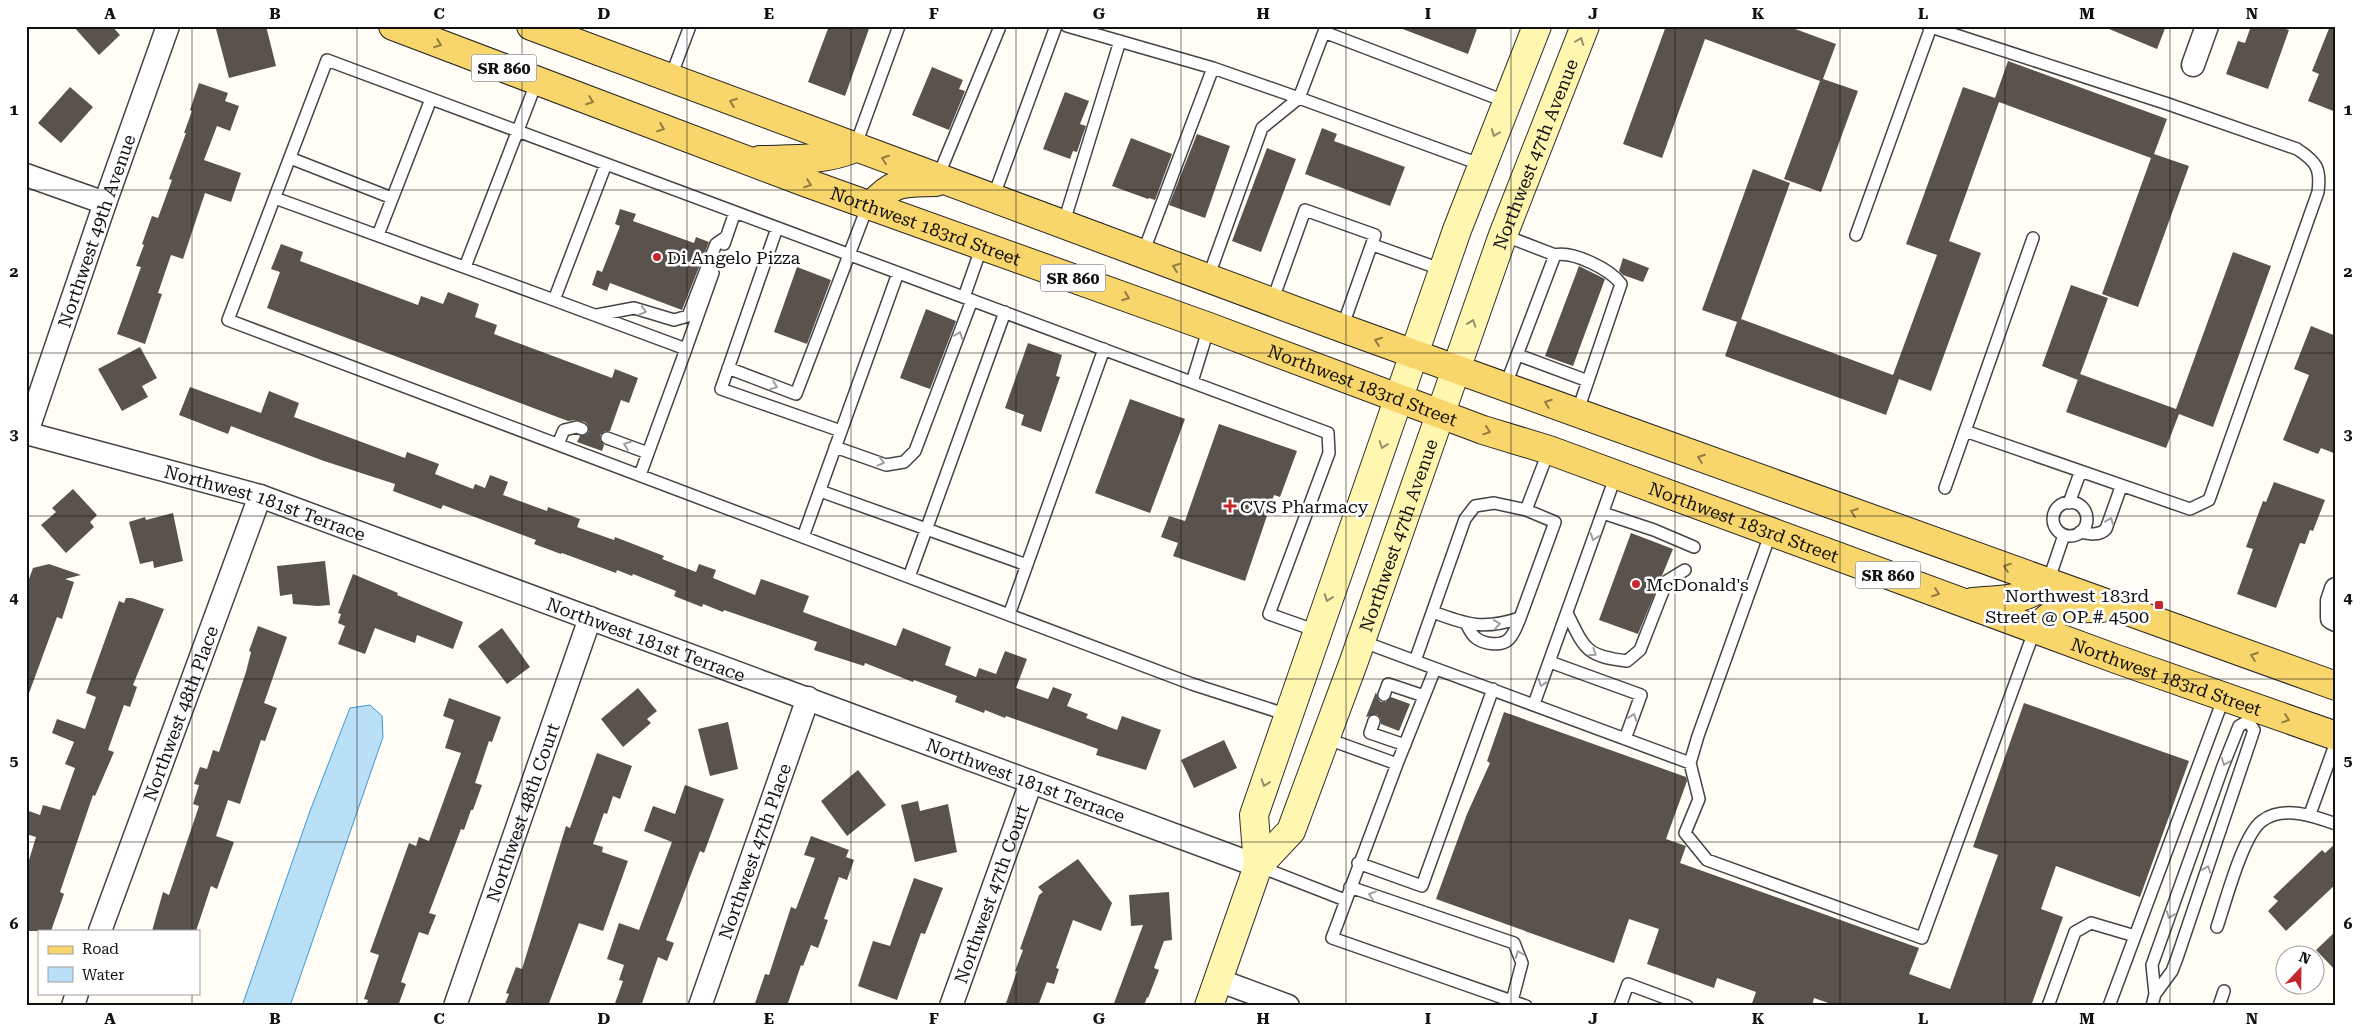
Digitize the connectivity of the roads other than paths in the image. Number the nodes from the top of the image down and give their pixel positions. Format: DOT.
graph roads {
  1 [pos="168,26"];
  2 [pos="393,26"];
  3 [pos="531,26"];
  4 [pos="690,26"];
  5 [pos="899,26"];
  6 [pos="1056,26"];
  7 [pos="1067,26"];
  8 [pos="1537,26"];
  9 [pos="1585,26"];
  10 [pos="2207,26"];
  11 [pos="1929,27"];
  12 [pos="998,29"];
  13 [pos="1321,29"];
  14 [pos="563,32"];
  15 [pos="1120,41"];
  16 [pos="2194,65"];
  17 [pos="1213,68"];
  18 [pos="670,79"];
  19 [pos="537,81"];
  20 [pos="431,98"];
  21 [pos="1299,98"];
  22 [pos="1507,102"];
  23 [pos="518,131"];
  24 [pos="855,148"];
  25 [pos="290,158"];
  26 [pos="746,160"];
  27 [pos="606,164"];
  28 [pos="1482,165"];
  29 [pos="26,175"];
  30 [pos="942,180"];
  31 [pos="275,198"];
  32 [pos="392,198"];
  33 [pos="992,199"];
  34 [pos="105,203"];
  35 [pos="869,205"];
  36 [pos="735,212"];
  37 [pos="1063,225"];
  38 [pos="778,228"];
  39 [pos="378,235"];
  40 [pos="1856,235"];
  41 [pos="1503,236"];
  42 [pos="726,237"];
  43 [pos="2033,238"];
  44 [pos="1372,245"];
  45 [pos="982,246"];
  46 [pos="1142,254"];
  47 [pos="849,255"];
  48 [pos="1555,255"];
  49 [pos="465,267"];
  50 [pos="1443,270"];
  51 [pos="898,273"];
  52 [pos="1208,278"];
  53 [pos="968,299"];
  54 [pos="554,300"];
  55 [pos="1272,302"];
  56 [pos="1005,312"];
  57 [pos="596,315"];
  58 [pos="1209,327"];
  59 [pos="1342,328"];
  60 [pos="686,349"];
  61 [pos="1104,349"];
  62 [pos="1414,354"];
  63 [pos="1518,354"];
  64 [pos="728,368"];
  65 [pos="1456,370"];
  66 [pos="1588,381"];
  67 [pos="1192,382"];
  68 [pos="1505,388"];
  69 [pos="1398,399"];
  70 [pos="1441,414"];
  71 [pos="1577,414"];
  72 [pos="582,429"];
  73 [pos="841,431"];
  74 [pos="1965,431"];
  75 [pos="26,434"];
  76 [pos="607,438"];
  77 [pos="558,444"];
  78 [pos="835,447"];
  79 [pos="1549,450"];
  80 [pos="648,453"];
  81 [pos="2080,472"];
  82 [pos="640,475"];
  83 [pos="1616,475"];
  84 [pos="2122,486"];
  85 [pos="1945,488"];
  86 [pos="820,491"];
  87 [pos="260,496"];
  88 [pos="2069,503"];
  89 [pos="1526,510"];
  90 [pos="1603,513"];
  91 [pos="926,530"];
  92 [pos="1771,532"];
  93 [pos="2080,532"];
  94 [pos="2064,535"];
  95 [pos="803,537"];
  96 [pos="1694,547"];
  97 [pos="1027,565"];
  98 [pos="1685,570"];
  99 [pos="909,577"];
  100 [pos="2048,582"];
  101 [pos="2336,589"];
  102 [pos="1964,603"];
  103 [pos="2118,607"];
  104 [pos="1433,612"];
  105 [pos="1567,613"];
  106 [pos="1009,615"];
  107 [pos="590,618"];
  108 [pos="1520,618"];
  109 [pos="2336,620"];
  110 [pos="1467,624"];
  111 [pos="2035,629"];
  112 [pos="1317,631"];
  113 [pos="1361,641"];
  114 [pos="1415,661"];
  115 [pos="1550,662"];
  116 [pos="1435,669"];
  117 [pos="2336,686"];
  118 [pos="1493,689"];
  119 [pos="1384,695"];
  120 [pos="1424,696"];
  121 [pos="2224,696"];
  122 [pos="808,698"];
  123 [pos="1534,704"];
  124 [pos="2251,714"];
  125 [pos="1288,715"];
  126 [pos="1374,721"];
  127 [pos="2336,736"];
  128 [pos="1325,738"];
  129 [pos="1625,739"];
  130 [pos="2336,742"];
  131 [pos="1405,745"];
  132 [pos="1690,763"];
  133 [pos="1397,764"];
  134 [pos="1030,782"];
  135 [pos="2310,814"];
  136 [pos="2336,824"];
  137 [pos="1358,864"];
  138 [pos="1258,866"];
  139 [pos="1350,887"];
  140 [pos="1345,900"];
  141 [pos="2217,927"];
  142 [pos="100,930"];
  143 [pos="2135,936"];
  144 [pos="1218,980"];
  145 [pos="2224,991"];
  146 [pos="78,994"];
  147 [pos="2155,994"];
  148 [pos="1512,1000"];
  149 [pos="73,1006"];
  150 [pos="455,1006"];
  151 [pos="700,1006"];
  152 [pos="951,1006"];
  153 [pos="1209,1006"];
  154 [pos="1288,1006"];
  155 [pos="1526,1006"];
  156 [pos="1620,1006"];
  157 [pos="1687,1006"];
  158 [pos="2048,1006"];
  159 [pos="2109,1006"];
  160 [pos="2152,1006"];
  161 [pos="2219,1006"];
  1 -- 34 [label="street, Northwest 49th Avenue"];
  2 -- 19 [label="main road, Northwest 183rd Street / SR 860, one-way"];
  3 -- 14 [label="main road, SR 860"];
  4 -- 18 [label="lane"];
  5 -- 24 [label="lane"];
  6 -- 33 [label="lane"];
  7 -- 15 [label="lane"];
  8 -- 22 [label="main road, Northwest 47th Avenue"];
  41 -- 9 [label="main road, Northwest 47th Avenue, one-way"];
  10 -- 16 [label="street"];
  11 -- 40 [label="lane"];
  11 -- 84 [label="lane"];
  12 -- 30 [label="lane"];
  13 -- 21 [label="lane"];
  13 -- 22 [label="lane"];
  14 -- 18 [label="main road, SR 860"];
  15 -- 17 [label="lane"];
  15 -- 37 [label="lane"];
  17 -- 21 [label="lane"];
  17 -- 46 [label="lane"];
  24 -- 18 [label="main road, SR 860, one-way"];
  19 -- 23 [label="lane"];
  19 -- 26 [label="main road, Northwest 183rd Street / SR 860, one-way"];
  20 -- 23 [label="lane"];
  20 -- 25 [label="lane"];
  20 -- 32 [label="lane"];
  21 -- 28 [label="lane"];
  21 -- 52 [label="lane"];
  22 -- 28 [label="main road, Northwest 47th Avenue, one-way"];
  23 -- 27 [label="lane"];
  23 -- 49 [label="lane"];
  24 -- 26 [label="main road"];
  30 -- 24 [label="main road, SR 860, one-way"];
  25 -- 31 [label="lane"];
  25 -- 32 [label="lane"];
  26 -- 35 [label="main road, Northwest 183rd Street / SR 860, one-way"];
  27 -- 36 [label="lane"];
  27 -- 54 [label="lane"];
  28 -- 50 [label="main road, Northwest 47th Avenue"];
  29 -- 34 [label="street"];
  30 -- 33 [label="main road, SR 860"];
  30 -- 35 [label="main road"];
  31 -- 39 [label="lane"];
  31 -- 77 [label="lane"];
  32 -- 39 [label="lane"];
  33 -- 37 [label="main road, SR 860"];
  34 -- 75 [label="street, Northwest 49th Avenue"];
  35 -- 45 [label="main road, Northwest 183rd Street / SR 860"];
  35 -- 47 [label="lane"];
  36 -- 38 [label="lane"];
  36 -- 42 [label="lane"];
  37 -- 46 [label="main road, SR 860"];
  38 -- 47 [label="lane"];
  38 -- 64 [label="lane"];
  39 -- 49 [label="lane"];
  41 -- 48 [label="lane"];
  65 -- 41 [label="main road, Northwest 47th Avenue, one-way"];
  57 -- 42 [label="lane, one-way"];
  42 -- 60 [label="lane"];
  43 -- 74 [label="lane"];
  44 -- 50 [label="lane"];
  44 -- 55 [label="lane"];
  44 -- 59 [label="lane"];
  45 -- 53 [label="lane"];
  45 -- 58 [label="main road, Northwest 183rd Street / SR 860, one-way"];
  52 -- 46 [label="main road, SR 860, one-way"];
  47 -- 51 [label="lane"];
  64 -- 47 [label="lane, one-way"];
  48 -- 63 [label="lane"];
  48 -- 66 [label="lane"];
  49 -- 54 [label="lane"];
  50 -- 62 [label="main road, Northwest 47th Avenue"];
  51 -- 53 [label="lane"];
  51 -- 73 [label="lane"];
  52 -- 55 [label="main road, SR 860"];
  53 -- 56 [label="lane"];
  78 -- 53 [label="lane, one-way"];
  54 -- 57 [label="lane"];
  55 -- 59 [label="main road, SR 860"];
  56 -- 61 [label="lane"];
  56 -- 91 [label="lane"];
  57 -- 60 [label="lane"];
  58 -- 67 [label="lane"];
  58 -- 69 [label="main road, Northwest 183rd Street / SR 860"];
  62 -- 59 [label="main road, SR 860, one-way"];
  60 -- 80 [label="lane"];
  61 -- 67 [label="lane"];
  61 -- 97 [label="lane"];
  62 -- 65 [label="main road, SR 860"];
  62 -- 69 [label="main road, Northwest 47th Avenue"];
  63 -- 66 [label="lane"];
  63 -- 68 [label="lane"];
  64 -- 73 [label="lane"];
  65 -- 68 [label="main road, SR 860"];
  65 -- 70 [label="main road, Northwest 47th Avenue"];
  66 -- 71 [label="lane"];
  67 -- 112 [label="lane"];
  71 -- 68 [label="main road, SR 860, one-way"];
  69 -- 70 [label="main road, Northwest 183rd Street / SR 860"];
  69 -- 112 [label="main road, Northwest 47th Avenue, one-way"];
  70 -- 79 [label="main road, Northwest 183rd Street / SR 860, one-way"];
  70 -- 113 [label="main road, Northwest 47th Avenue"];
  100 -- 71 [label="main road, SR 860, one-way"];
  72 -- 77 [label="lane"];
  73 -- 78 [label="lane"];
  74 -- 81 [label="lane"];
  74 -- 85 [label="lane"];
  75 -- 87 [label="street, Northwest 181st Terrace"];
  80 -- 76 [label="lane, one-way"];
  77 -- 82 [label="lane"];
  78 -- 86 [label="lane"];
  79 -- 83 [label="main road, Northwest 183rd Street / SR 860"];
  79 -- 89 [label="lane"];
  80 -- 82 [label="lane"];
  81 -- 84 [label="lane"];
  81 -- 88 [label="lane"];
  82 -- 95 [label="lane"];
  83 -- 90 [label="lane"];
  83 -- 92 [label="main road, Northwest 183rd Street / SR 860"];
  93 -- 84 [label="lane, one-way"];
  86 -- 91 [label="lane"];
  86 -- 95 [label="lane"];
  87 -- 107 [label="street, Northwest 181st Terrace"];
  87 -- 142 [label="street, Northwest 48th Place"];
  88 -- 93 [label="lane"];
  88 -- 94 [label="lane"];
  89 -- 104 [label="lane"];
  89 -- 108 [label="lane"];
  90 -- 96 [label="lane"];
  90 -- 105 [label="lane, one-way"];
  91 -- 97 [label="lane"];
  91 -- 99 [label="lane"];
  92 -- 102 [label="main road, Northwest 183rd Street / SR 860, one-way"];
  92 -- 132 [label="lane"];
  93 -- 94 [label="lane"];
  94 -- 100 [label="lane"];
  95 -- 99 [label="lane"];
  97 -- 106 [label="lane"];
  105 -- 98 [label="lane, one-way"];
  99 -- 106 [label="lane"];
  100 -- 102 [label="main road"];
  100 -- 103 [label="main road, SR 860"];
  101 -- 109 [label="street"];
  102 -- 111 [label="main road, Northwest 183rd Street / SR 860"];
  103 -- 111 [label="main road"];
  117 -- 103 [label="main road, SR 860, one-way"];
  104 -- 110 [label="lane"];
  104 -- 114 [label="lane"];
  105 -- 115 [label="lane"];
  106 -- 125 [label="lane"];
  107 -- 122 [label="street, Northwest 181st Terrace"];
  107 -- 150 [label="street, Northwest 48th Court"];
  110 -- 108 [label="lane, one-way"];
  108 -- 110 [label="lane"];
  111 -- 121 [label="main road, Northwest 183rd Street / SR 860"];
  111 -- 132 [label="lane"];
  112 -- 125 [label="main road, Northwest 47th Avenue"];
  113 -- 114 [label="lane"];
  113 -- 128 [label="main road, Northwest 47th Avenue"];
  114 -- 116 [label="lane"];
  115 -- 123 [label="lane, one-way"];
  129 -- 115 [label="lane, one-way"];
  116 -- 118 [label="lane"];
  116 -- 120 [label="lane"];
  118 -- 123 [label="lane"];
  118 -- 137 [label="lane"];
  119 -- 120 [label="lane"];
  120 -- 131 [label="lane"];
  121 -- 124 [label="main road, Northwest 183rd Street / SR 860"];
  121 -- 143 [label="lane"];
  122 -- 134 [label="street, Northwest 181st Terrace"];
  122 -- 151 [label="street, Northwest 47th Place"];
  123 -- 129 [label="lane"];
  124 -- 127 [label="main road, Northwest 183rd Street / SR 860, one-way"];
  147 -- 124 [label="lane, one-way"];
  124 -- 147 [label="lane, one-way"];
  125 -- 138 [label="main road, Northwest 47th Avenue, one-way"];
  126 -- 131 [label="lane"];
  128 -- 133 [label="lane"];
  128 -- 138 [label="main road, Northwest 47th Avenue"];
  129 -- 132 [label="lane"];
  130 -- 135 [label="lane"];
  131 -- 133 [label="lane"];
  133 -- 137 [label="lane"];
  134 -- 138 [label="street, Northwest 181st Terrace"];
  134 -- 152 [label="street, Northwest 47th Court"];
  135 -- 136 [label="lane"];
  135 -- 141 [label="lane"];
  137 -- 139 [label="lane"];
  138 -- 140 [label="lane"];
  138 -- 144 [label="main road, Northwest 47th Avenue"];
  139 -- 140 [label="lane"];
  148 -- 139 [label="lane, one-way"];
  140 -- 148 [label="lane"];
  143 -- 158 [label="lane"];
  143 -- 159 [label="lane"];
  144 -- 153 [label="main road, Northwest 47th Avenue"];
  144 -- 154 [label="street"];
  145 -- 161 [label="lane"];
  146 -- 149 [label="street"];
  147 -- 160 [label="lane"];
  148 -- 155 [label="lane"];
  156 -- 157 [label="lane"];
}
